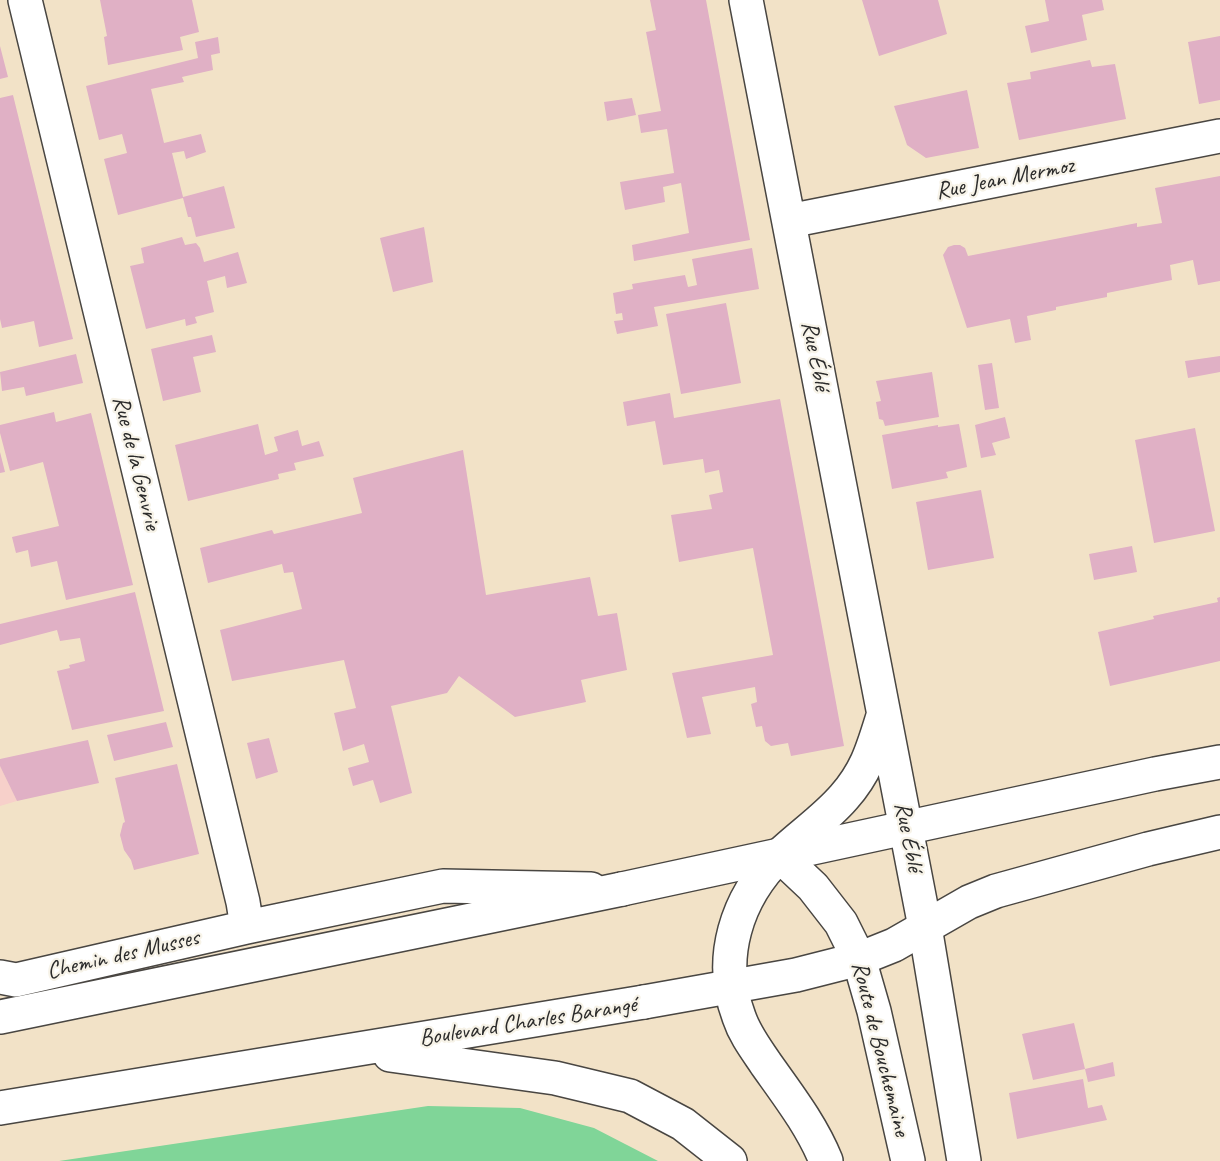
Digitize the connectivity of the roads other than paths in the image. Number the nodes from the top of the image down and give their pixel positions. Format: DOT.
graph roads {
  1 [pos="25,0"];
  2 [pos="746,0"];
  3 [pos="1220,136"];
  4 [pos="789,221"];
  5 [pos="884,711"];
  6 [pos="1220,762"];
  7 [pos="906,828"];
  8 [pos="1220,832"];
  9 [pos="779,855"];
  10 [pos="622,889"];
  11 [pos="247,927"];
  12 [pos="925,927"];
  13 [pos="859,959"];
  14 [pos="0,977"];
  15 [pos="730,988"];
  16 [pos="0,1017"];
  17 [pos="356,1050"];
  18 [pos="0,1108"];
  19 [pos="730,1161"];
  20 [pos="826,1161"];
  21 [pos="908,1161"];
  22 [pos="964,1161"];
  1 -- 11 [label="main road, Rue de la Genvrie"];
  2 -- 4 [label="main road, Rue Éblé"];
  3 -- 4 [label="main road, Rue Jean Mermoz"];
  4 -- 5 [label="main road, Rue Éblé"];
  5 -- 7 [label="main road, Rue Éblé"];
  5 -- 9 [label="main road, Rue Éblé"];
  6 -- 7 [label="main road"];
  7 -- 9 [label="main road"];
  7 -- 12 [label="main road, Rue Éblé"];
  8 -- 12 [label="main road, Boulevard Charles Barangé"];
  9 -- 10 [label="main road"];
  9 -- 13 [label="main road, Route de Bouchemaine"];
  9 -- 15 [label="main road, Rue Éblé"];
  10 -- 11 [label="main road"];
  10 -- 16 [label="main road"];
  11 -- 14 [label="main road, Chemin des Musses"];
  12 -- 13 [label="main road, Boulevard Charles Barangé"];
  12 -- 22 [label="main road"];
  13 -- 15 [label="main road, Boulevard Charles Barangé"];
  13 -- 21 [label="main road, Route de Bouchemaine"];
  15 -- 17 [label="main road, Boulevard Charles Barangé"];
  15 -- 20 [label="main road, Rue Éblé"];
  17 -- 18 [label="main road, Boulevard Charles Barangé"];
  17 -- 19 [label="main road"];
}
